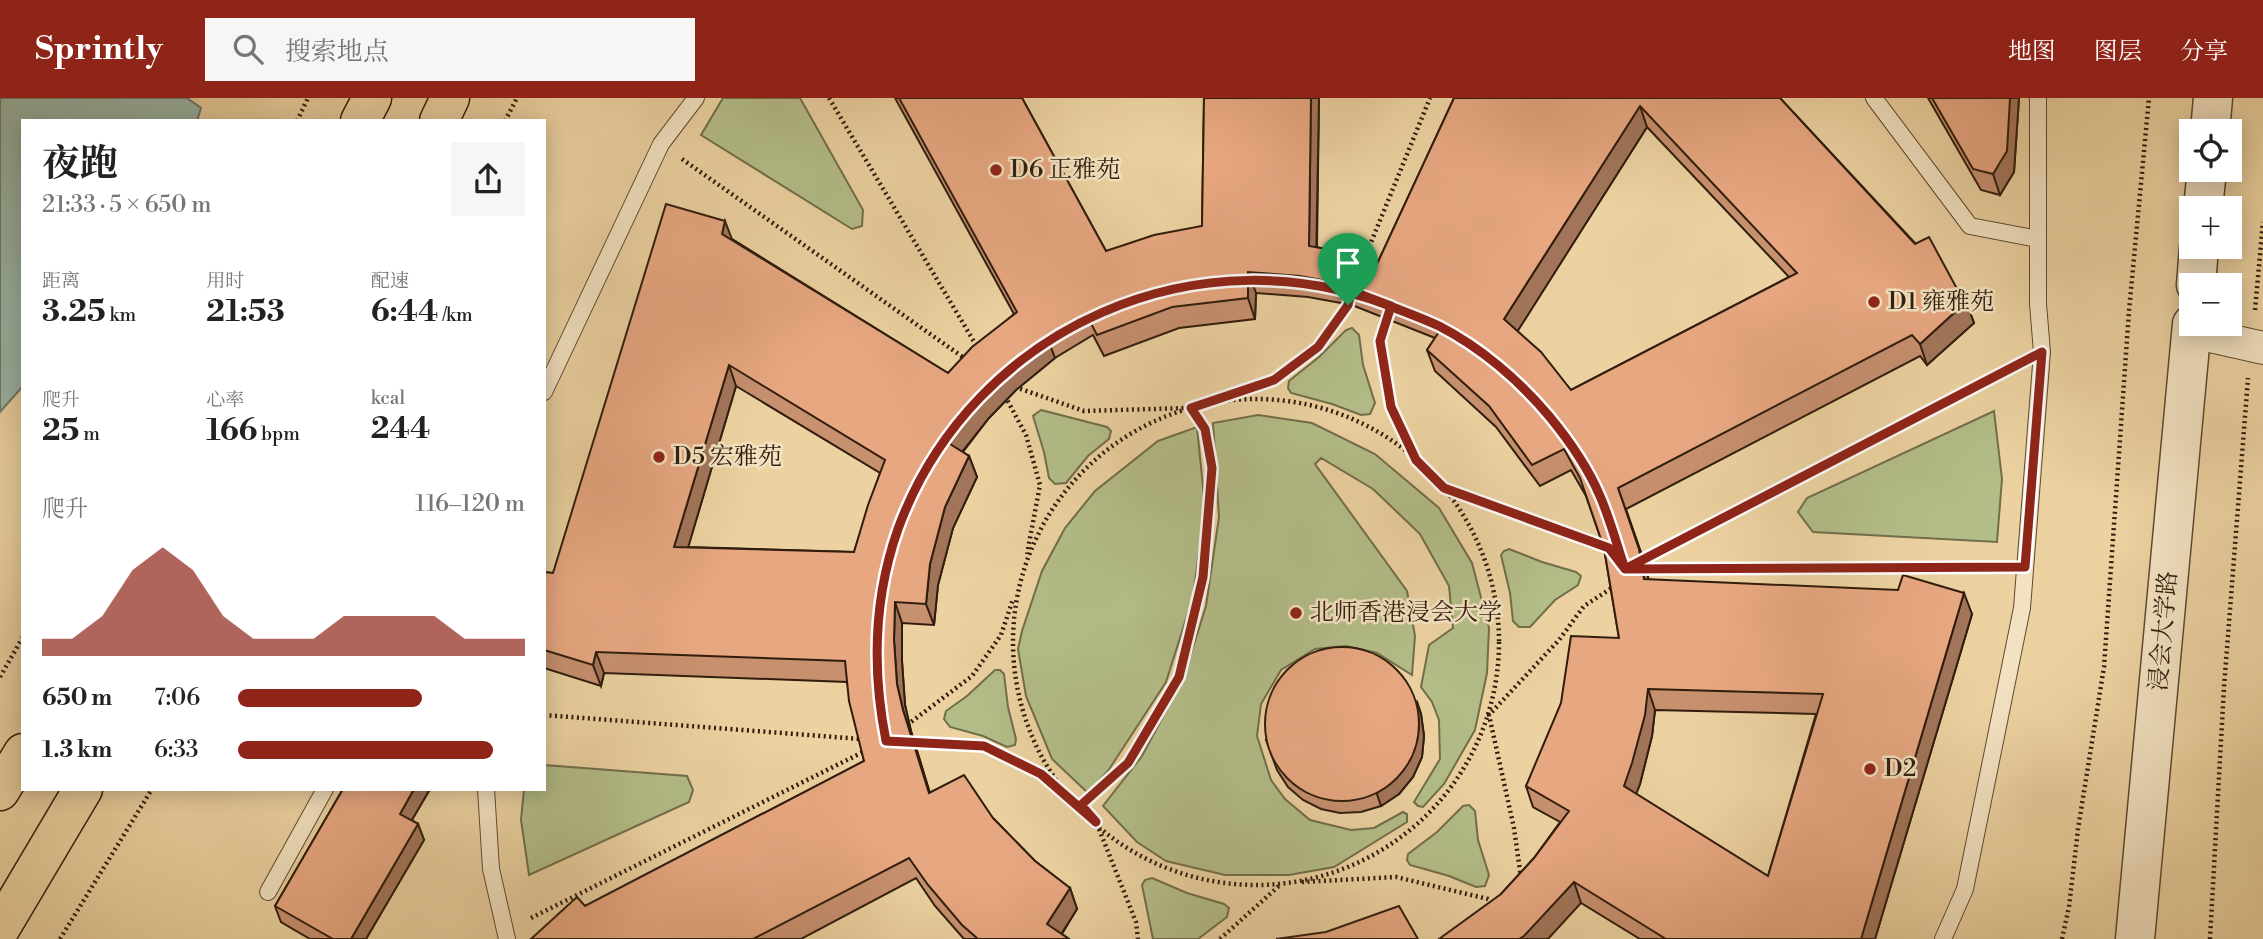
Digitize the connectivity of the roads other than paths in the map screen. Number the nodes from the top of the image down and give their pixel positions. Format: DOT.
graph roads {
  1 [pos="372,98"];
  2 [pos="450,98"];
  3 [pos="683,98"];
  4 [pos="696,98"];
  5 [pos="1874,98"];
  6 [pos="2038,98"];
  7 [pos="2213,98"];
  8 [pos="361,119"];
  9 [pos="440,119"];
  10 [pos="2211,119"];
  11 [pos="662,144"];
  12 [pos="2038,239"];
  13 [pos="2191,336"];
  14 [pos="2221,336"];
  15 [pos="2257,346"];
  16 [pos="546,388"];
  17 [pos="21,756"];
  18 [pos="0,791"];
  19 [pos="82,791"];
  20 [pos="324,791"];
  21 [pos="486,791"];
  22 [pos="268,892"];
  23 [pos="0,929"];
  24 [pos="506,935"];
  25 [pos="1943,939"];
  26 [pos="2135,939"];
  1 -- 8 [label="main road"];
  2 -- 9 [label="main road"];
  3 -- 11 [label="lane"];
  4 -- 11 [label="lane"];
  5 -- 12 [label="lane"];
  6 -- 12 [label="lane"];
  7 -- 10 [label="street"];
  11 -- 16 [label="lane"];
  12 -- 25 [label="lane"];
  13 -- 26 [label="street, 浸会大学路"];
  14 -- 15 [label="street"];
  17 -- 18 [label="main road"];
  19 -- 23 [label="main road"];
  20 -- 22 [label="lane"];
  21 -- 24 [label="lane"];
}
